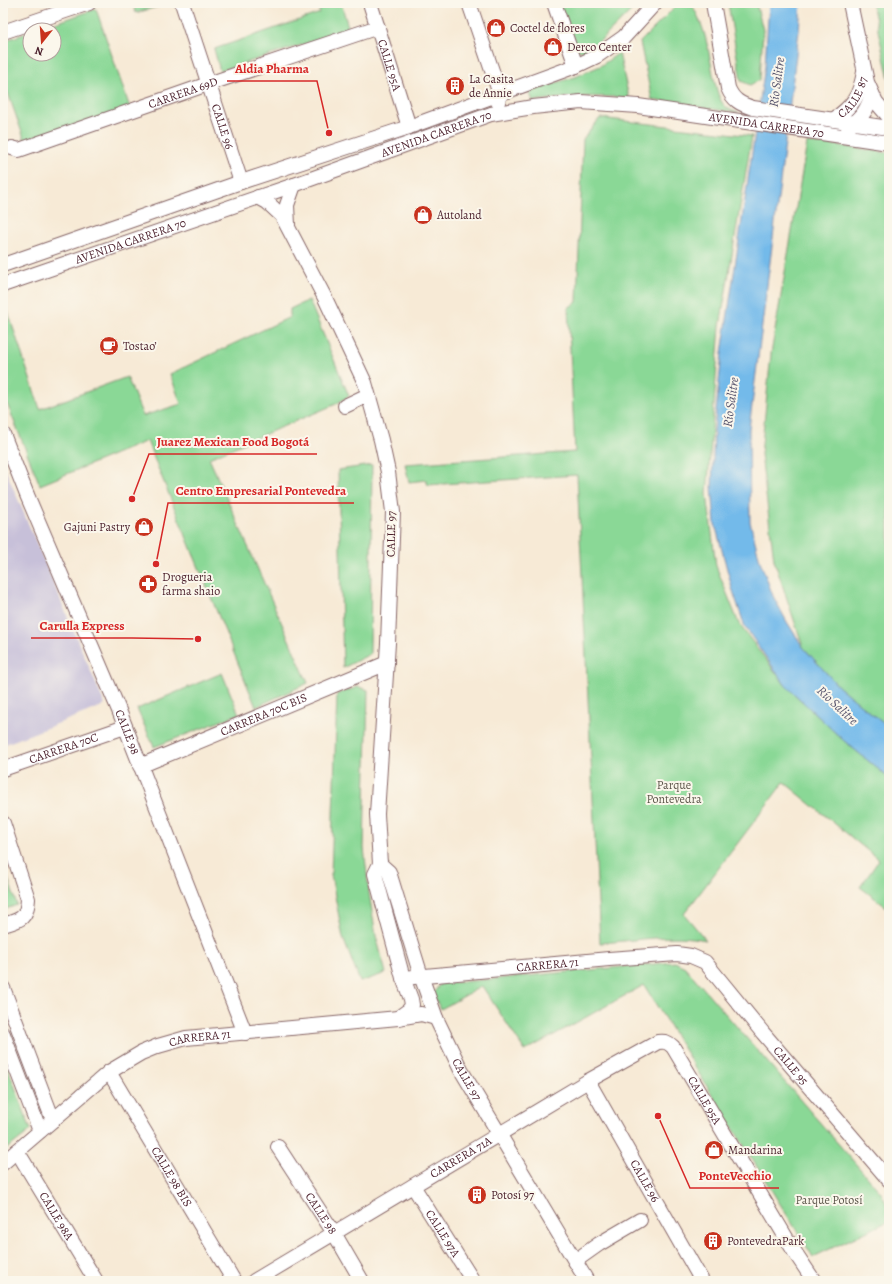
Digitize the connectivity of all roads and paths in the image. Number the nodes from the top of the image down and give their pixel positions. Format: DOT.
graph roads {
  1 [pos="89,3"];
  2 [pos="182,3"];
  3 [pos="370,3"];
  4 [pos="469,3"];
  5 [pos="554,3"];
  6 [pos="655,3"];
  7 [pos="713,3"];
  8 [pos="850,3"];
  9 [pos="378,27"];
  10 [pos="3,32"];
  11 [pos="576,66"];
  12 [pos="864,70"];
  13 [pos="208,84"];
  14 [pos="500,94"];
  15 [pos="872,94"];
  16 [pos="491,114"];
  17 [pos="889,117"];
  18 [pos="834,120"];
  19 [pos="854,123"];
  20 [pos="409,127"];
  21 [pos="889,128"];
  22 [pos="816,132"];
  23 [pos="889,143"];
  24 [pos="12,148"];
  25 [pos="241,182"];
  26 [pos="294,185"];
  27 [pos="258,197"];
  28 [pos="288,226"];
  29 [pos="3,265"];
  30 [pos="3,286"];
  31 [pos="368,396"];
  32 [pos="345,406"];
  33 [pos="3,434"];
  34 [pos="387,663"];
  35 [pos="125,727"];
  36 [pos="140,766"];
  37 [pos="3,769"];
  38 [pos="3,824"];
  39 [pos="380,864"];
  40 [pos="3,925"];
  41 [pos="691,956"];
  42 [pos="421,976"];
  43 [pos="403,978"];
  44 [pos="3,988"];
  45 [pos="398,1018"];
  46 [pos="436,1018"];
  47 [pos="245,1033"];
  48 [pos="3,1034"];
  49 [pos="670,1044"];
  50 [pos="109,1072"];
  51 [pos="588,1081"];
  52 [pos="53,1120"];
  53 [pos="40,1131"];
  54 [pos="499,1134"];
  55 [pos="278,1147"];
  56 [pos="17,1151"];
  57 [pos="3,1163"];
  58 [pos="889,1180"];
  59 [pos="413,1186"];
  60 [pos="640,1220"];
  61 [pos="334,1233"];
  62 [pos="575,1261"];
  63 [pos="96,1281"];
  64 [pos="234,1281"];
  65 [pos="254,1281"];
  66 [pos="362,1281"];
  67 [pos="473,1281"];
  68 [pos="587,1281"];
  69 [pos="702,1281"];
  70 [pos="814,1281"];
  1 -- 10 [label="street"];
  2 -- 13 [label="street, CALLE 96"];
  3 -- 9 [label="street, CALLE 95A"];
  4 -- 14 [label="street"];
  5 -- 11 [label="street"];
  6 -- 11 [label="street, AVENIDA CARRERA 70"];
  7 -- 18 [label="street, AVENIDA CARRERA 70"];
  8 -- 12 [label="street, CALLE 87"];
  9 -- 13 [label="street, CARRERA 69D"];
  9 -- 20 [label="street, CALLE 95A"];
  11 -- 14 [label="street, AVENIDA CARRERA 70"];
  12 -- 15 [label="street, CALLE 87"];
  12 -- 18 [label="street, CALLE 87"];
  13 -- 24 [label="street, CARRERA 69D"];
  13 -- 25 [label="street, CALLE 96"];
  14 -- 16 [label="street"];
  14 -- 20 [label="street, AVENIDA CARRERA 70"];
  15 -- 17 [label="street, CALLE 87"];
  15 -- 19 [label="street"];
  16 -- 22 [label="street, AVENIDA CARRERA 70"];
  16 -- 26 [label="street, AVENIDA CARRERA 70"];
  18 -- 19 [label="street, AVENIDA CARRERA 70"];
  19 -- 21 [label="street, AVENIDA CARRERA 70"];
  19 -- 22 [label="street"];
  20 -- 25 [label="street, AVENIDA CARRERA 70"];
  22 -- 23 [label="street, AVENIDA CARRERA 70"];
  25 -- 29 [label="street, AVENIDA CARRERA 70"];
  26 -- 27 [label="street, AVENIDA CARRERA 70"];
  26 -- 28 [label="street, CALLE 97"];
  27 -- 28 [label="street, CALLE 97"];
  27 -- 30 [label="street, AVENIDA CARRERA 70"];
  28 -- 31 [label="street, CALLE 97"];
  31 -- 32 [label="street"];
  31 -- 34 [label="street, CALLE 97"];
  33 -- 35 [label="street, CALLE 98"];
  34 -- 36 [label="street, CARRERA 70C BIS"];
  34 -- 39 [label="street, CALLE 97"];
  35 -- 36 [label="street, CALLE 98"];
  35 -- 37 [label="street, CARRERA 70C"];
  36 -- 47 [label="street, CALLE 98"];
  38 -- 40 [label="street"];
  39 -- 42 [label="street, CALLE 97"];
  39 -- 43 [label="street, CALLE 97"];
  41 -- 42 [label="street, CARRERA 71"];
  41 -- 58 [label="street, CALLE 95"];
  42 -- 43 [label="street, CARRERA 71"];
  42 -- 46 [label="street, CALLE 97"];
  43 -- 45 [label="street, CALLE 97"];
  44 -- 52 [label="street"];
  45 -- 46 [label="street, CARRERA 71"];
  45 -- 47 [label="street, CARRERA 71"];
  46 -- 54 [label="street, CALLE 97"];
  47 -- 50 [label="street, CARRERA 71"];
  48 -- 53 [label="street"];
  49 -- 51 [label="street, CARRERA 71A"];
  49 -- 70 [label="street, CALLE 95A"];
  50 -- 52 [label="street, CARRERA 71"];
  50 -- 64 [label="street, CALLE 98 BIS"];
  51 -- 54 [label="street, CARRERA 71A"];
  51 -- 69 [label="street, CALLE 96"];
  52 -- 53 [label="street, CARRERA 71"];
  53 -- 56 [label="street, CARRERA 71"];
  54 -- 59 [label="street, CARRERA 71A"];
  54 -- 62 [label="street, CALLE 97"];
  55 -- 61 [label="street, CALLE 98"];
  56 -- 57 [label="street, CARRERA 71"];
  56 -- 63 [label="street, CALLE 98A"];
  59 -- 61 [label="street, CARRERA 71A"];
  59 -- 67 [label="street, CALLE 97A"];
  60 -- 62 [label="street"];
  61 -- 65 [label="street, CARRERA 71A"];
  61 -- 66 [label="street, CALLE 98"];
  62 -- 68 [label="street, CALLE 97"];
}
